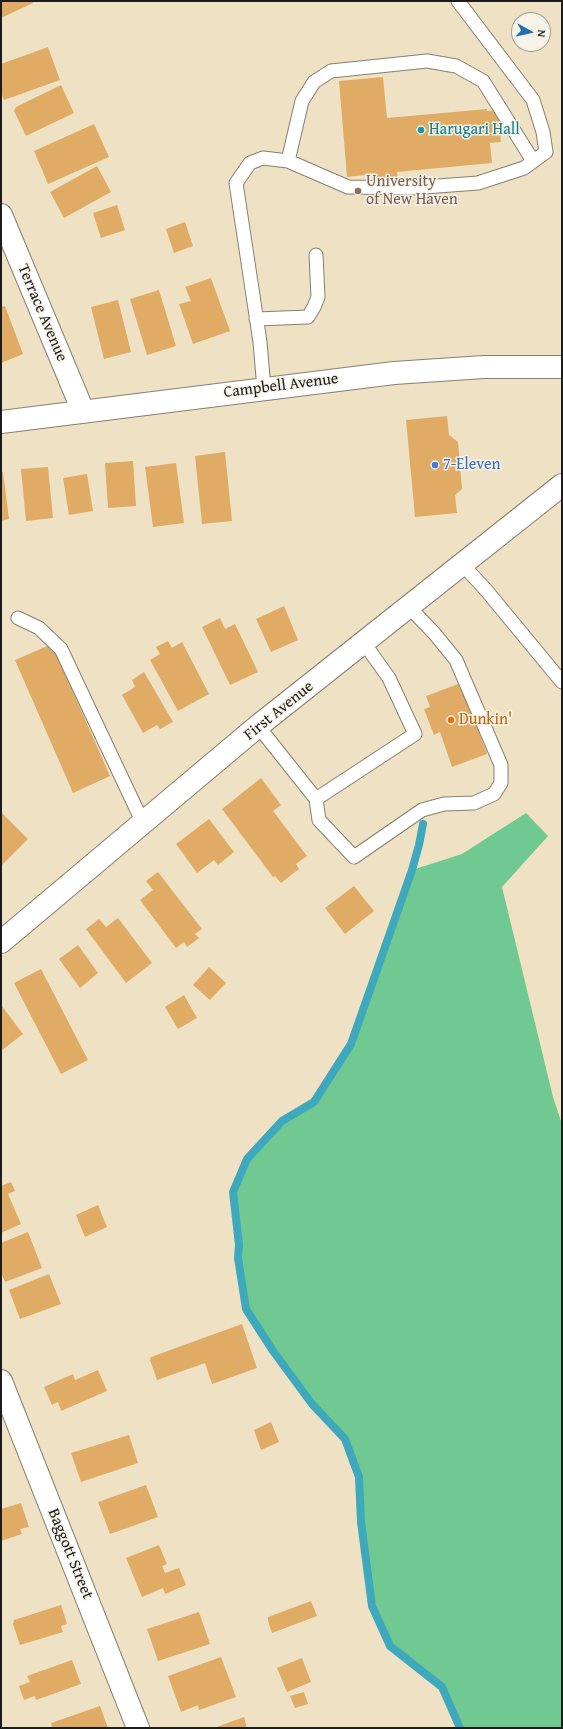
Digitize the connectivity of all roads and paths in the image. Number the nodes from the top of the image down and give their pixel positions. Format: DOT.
graph roads {
  1 [pos="458,1"];
  2 [pos="288,161"];
  3 [pos="534,161"];
  4 [pos="1,215"];
  5 [pos="316,255"];
  6 [pos="256,319"];
  7 [pos="562,367"];
  8 [pos="264,389"];
  9 [pos="83,411"];
  10 [pos="1,422"];
  11 [pos="562,485"];
  12 [pos="462,564"];
  13 [pos="410,607"];
  14 [pos="18,618"];
  15 [pos="364,643"];
  16 [pos="562,682"];
  17 [pos="258,726"];
  18 [pos="316,799"];
  19 [pos="143,823"];
  20 [pos="1,942"];
  21 [pos="1,1381"];
  22 [pos="138,1728"];
  1 -- 3 [label="lane"];
  2 -- 3 [label="lane"];
  2 -- 3 [label="lane"];
  2 -- 6 [label="lane"];
  4 -- 9 [label="main road, Terrace Avenue"];
  5 -- 6 [label="lane"];
  6 -- 8 [label="lane"];
  7 -- 8 [label="main road, Campbell Avenue"];
  8 -- 9 [label="main road, Campbell Avenue"];
  9 -- 10 [label="main road, Campbell Avenue"];
  11 -- 12 [label="main road, First Avenue"];
  12 -- 13 [label="main road, First Avenue"];
  12 -- 16 [label="lane"];
  13 -- 15 [label="main road, First Avenue"];
  13 -- 18 [label="lane"];
  14 -- 19 [label="lane"];
  15 -- 17 [label="main road, First Avenue"];
  15 -- 18 [label="lane"];
  17 -- 18 [label="lane"];
  17 -- 19 [label="main road, First Avenue"];
  19 -- 20 [label="main road, First Avenue"];
  21 -- 22 [label="main road, Baggott Street"];
}
